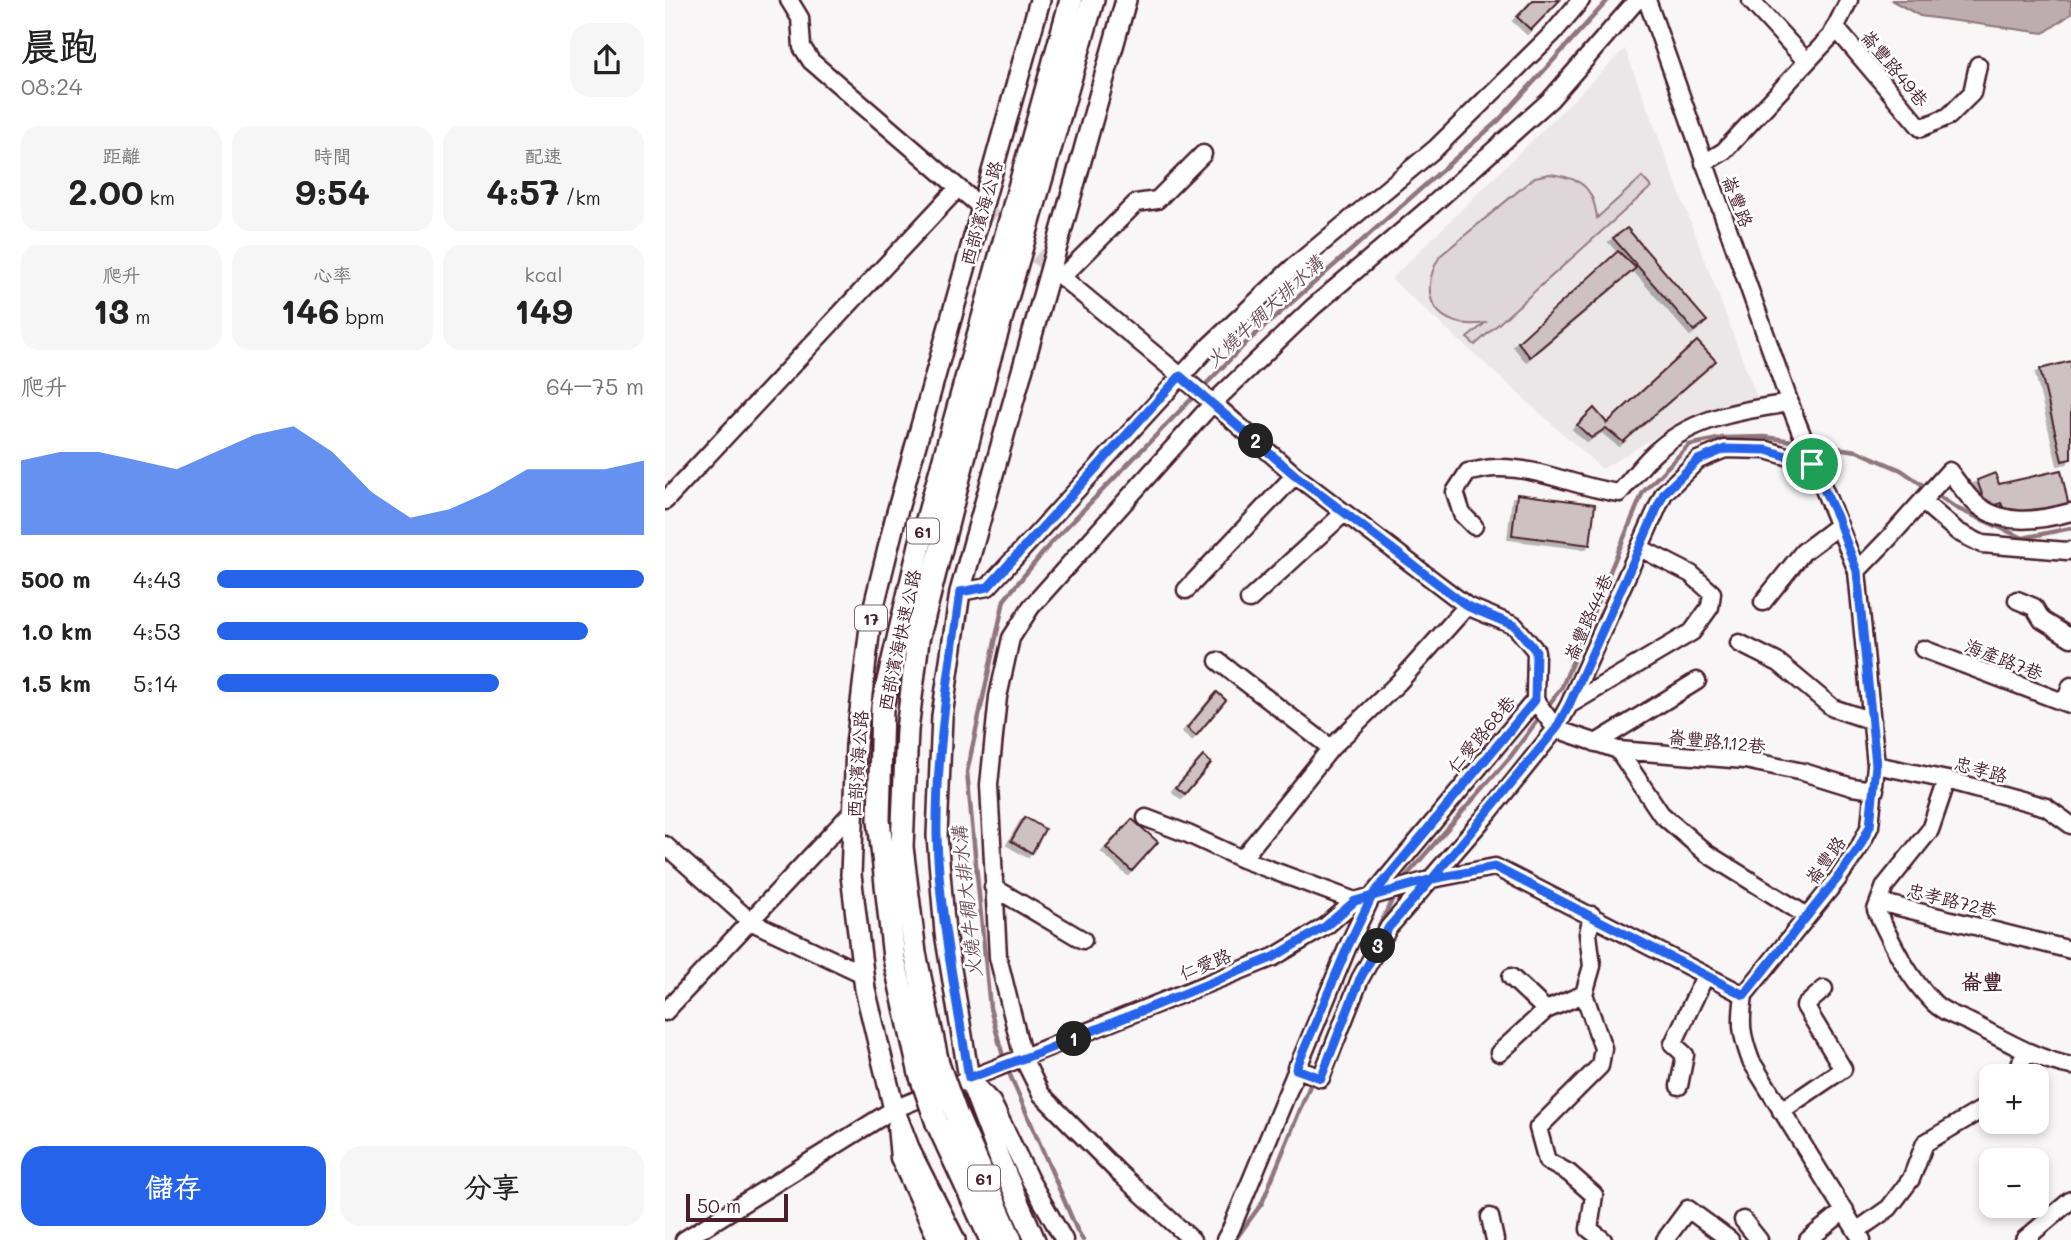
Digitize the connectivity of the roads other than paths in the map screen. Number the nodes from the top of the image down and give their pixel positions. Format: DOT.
graph roads {
  1 [pos="789,0"];
  2 [pos="1041,0"];
  3 [pos="1071,0"];
  4 [pos="1093,0"];
  5 [pos="1126,0"];
  6 [pos="1581,0"];
  7 [pos="1637,0"];
  8 [pos="1647,0"];
  9 [pos="1849,0"];
  10 [pos="1751,1"];
  11 [pos="1835,27"];
  12 [pos="1807,62"];
  13 [pos="1978,65"];
  14 [pos="1203,154"];
  15 [pos="1704,163"];
  16 [pos="958,188"];
  17 [pos="982,208"];
  18 [pos="1057,273"];
  19 [pos="1180,376"];
  20 [pos="1213,403"];
  21 [pos="1792,409"];
  22 [pos="1811,460"];
  23 [pos="1295,475"];
  24 [pos="665,501"];
  25 [pos="1922,501"];
  26 [pos="2071,512"];
  27 [pos="1345,513"];
  28 [pos="1839,525"];
  29 [pos="1474,526"];
  30 [pos="1640,548"];
  31 [pos="2071,550"];
  32 [pos="1857,571"];
  33 [pos="1186,590"];
  34 [pos="960,592"];
  35 [pos="1249,600"];
  36 [pos="2017,600"];
  37 [pos="1763,602"];
  38 [pos="1467,606"];
  39 [pos="2071,638"];
  40 [pos="1739,643"];
  41 [pos="1923,649"];
  42 [pos="1218,661"];
  43 [pos="1697,681"];
  44 [pos="2071,686"];
  45 [pos="1535,700"];
  46 [pos="2068,704"];
  47 [pos="1569,705"];
  48 [pos="1872,721"];
  49 [pos="1556,729"];
  50 [pos="1596,743"];
  51 [pos="1331,748"];
  52 [pos="1618,750"];
  53 [pos="1876,765"];
  54 [pos="1947,780"];
  55 [pos="1875,790"];
  56 [pos="853,810"];
  57 [pos="1146,818"];
  58 [pos="2071,825"];
  59 [pos="665,845"];
  60 [pos="1242,859"];
  61 [pos="1432,879"];
  62 [pos="993,887"];
  63 [pos="1372,896"];
  64 [pos="1355,901"];
  65 [pos="1879,902"];
  66 [pos="1591,915"];
  67 [pos="1807,916"];
  68 [pos="750,921"];
  69 [pos="1083,940"];
  70 [pos="2071,950"];
  71 [pos="863,974"];
  72 [pos="1705,976"];
  73 [pos="1510,977"];
  74 [pos="1824,989"];
  75 [pos="1584,994"];
  76 [pos="1744,995"];
  77 [pos="1546,1010"];
  78 [pos="665,1012"];
  79 [pos="2026,1051"];
  80 [pos="1499,1053"];
  81 [pos="1023,1059"];
  82 [pos="2020,1064"];
  83 [pos="2071,1066"];
  84 [pos="929,1069"];
  85 [pos="1296,1069"];
  86 [pos="969,1078"];
  87 [pos="1679,1086"];
  88 [pos="894,1109"];
  89 [pos="1781,1111"];
  90 [pos="1979,1111"];
  91 [pos="947,1119"];
  92 [pos="2071,1200"];
  93 [pos="1845,1210"];
  94 [pos="1490,1217"];
  95 [pos="1743,1220"];
  96 [pos="1860,1235"];
  97 [pos="684,1240"];
  98 [pos="937,1240"];
  99 [pos="955,1240"];
  100 [pos="991,1240"];
  101 [pos="1011,1240"];
  102 [pos="1035,1240"];
  103 [pos="1064,1240"];
  104 [pos="1192,1240"];
  105 [pos="1224,1240"];
  106 [pos="1495,1240"];
  107 [pos="1603,1240"];
  108 [pos="1665,1240"];
  109 [pos="1730,1240"];
  110 [pos="1759,1240"];
  111 [pos="1808,1240"];
  112 [pos="2024,1240"];
  1 -- 16 [label="street"];
  2 -- 17 [label="main road, 西部濱海公路 / 17"];
  3 -- 84 [label="highway, 西部濱海快速公路 / 61"];
  4 -- 84 [label="highway, 西部濱海快速公路 / 61"];
  5 -- 18 [label="main road"];
  6 -- 19 [label="street"];
  7 -- 20 [label="street"];
  8 -- 15 [label="street, 崙豐路"];
  9 -- 11 [label="street, 崙豐路49巷"];
  10 -- 12 [label="street"];
  11 -- 12 [label="street, 崙豐路49巷"];
  11 -- 13 [label="street, 崙豐路49巷"];
  12 -- 15 [label="street, 崙豐路49巷"];
  14 -- 18 [label="street"];
  15 -- 21 [label="street, 崙豐路"];
  16 -- 17 [label="street"];
  16 -- 24 [label="street"];
  17 -- 56 [label="main road, 西部濱海公路 / 17"];
  18 -- 19 [label="street, 仁愛路68巷"];
  18 -- 34 [label="main road"];
  19 -- 20 [label="street, 仁愛路68巷"];
  19 -- 34 [label="street"];
  20 -- 23 [label="street, 仁愛路68巷"];
  20 -- 62 [label="street"];
  21 -- 22 [label="street, 崙豐路"];
  21 -- 29 [label="street"];
  22 -- 28 [label="street, 崙豐路"];
  22 -- 30 [label="street, 崙豐路44巷"];
  23 -- 27 [label="street, 仁愛路68巷"];
  23 -- 33 [label="street"];
  25 -- 26 [label="street"];
  25 -- 31 [label="street"];
  25 -- 32 [label="street"];
  27 -- 35 [label="street"];
  27 -- 38 [label="street, 仁愛路68巷"];
  28 -- 32 [label="street, 崙豐路"];
  28 -- 37 [label="street"];
  30 -- 47 [label="street, 崙豐路44巷"];
  30 -- 47 [label="street"];
  32 -- 48 [label="street, 崙豐路"];
  34 -- 86 [label="main road"];
  36 -- 39 [label="street"];
  38 -- 45 [label="street, 仁愛路68巷"];
  38 -- 51 [label="street"];
  40 -- 48 [label="street"];
  41 -- 46 [label="street, 海產路7巷"];
  42 -- 51 [label="street"];
  43 -- 50 [label="street"];
  44 -- 46 [label="street"];
  45 -- 49 [label="street"];
  45 -- 63 [label="street, 仁愛路68巷"];
  47 -- 49 [label="street, 崙豐路44巷"];
  48 -- 53 [label="street, 崙豐路"];
  49 -- 50 [label="street, 崙豐路112巷"];
  49 -- 61 [label="street, 崙豐路44巷"];
  50 -- 52 [label="street, 崙豐路112巷"];
  51 -- 60 [label="street"];
  52 -- 55 [label="street, 崙豐路112巷"];
  52 -- 67 [label="street"];
  53 -- 54 [label="street, 忠孝路"];
  53 -- 55 [label="street, 崙豐路"];
  54 -- 58 [label="street, 忠孝路"];
  54 -- 65 [label="street, 忠孝路72巷"];
  55 -- 67 [label="street, 崙豐路"];
  56 -- 68 [label="street"];
  56 -- 71 [label="main road, 西部濱海公路 / 17"];
  57 -- 60 [label="street"];
  59 -- 68 [label="street"];
  60 -- 64 [label="street"];
  61 -- 63 [label="street, 仁愛路"];
  61 -- 66 [label="street, 仁愛路"];
  61 -- 85 [label="street, 崙豐路44巷"];
  62 -- 69 [label="street"];
  62 -- 81 [label="street"];
  63 -- 64 [label="street, 仁愛路"];
  63 -- 85 [label="street, 仁愛路68巷"];
  64 -- 81 [label="street, 仁愛路"];
  65 -- 70 [label="street, 忠孝路72巷"];
  65 -- 79 [label="street"];
  66 -- 72 [label="street, 仁愛路"];
  66 -- 75 [label="street"];
  67 -- 76 [label="street, 崙豐路"];
  68 -- 71 [label="street"];
  68 -- 78 [label="street"];
  71 -- 88 [label="main road, 西部濱海公路 / 17"];
  72 -- 76 [label="street, 仁愛路"];
  72 -- 87 [label="street"];
  73 -- 77 [label="street"];
  74 -- 89 [label="street"];
  75 -- 77 [label="street"];
  75 -- 107 [label="street"];
  76 -- 89 [label="street"];
  77 -- 80 [label="street"];
  79 -- 82 [label="street"];
  79 -- 83 [label="street"];
  81 -- 86 [label="street, 仁愛路"];
  81 -- 104 [label="street"];
  84 -- 91 [label="highway, 西部濱海快速公路 / 61, bridge"];
  85 -- 105 [label="street, 仁愛路68巷"];
  86 -- 88 [label="street, 仁愛路"];
  86 -- 102 [label="main road"];
  86 -- 103 [label="street"];
  88 -- 97 [label="street, 仁愛路"];
  88 -- 98 [label="street"];
  88 -- 99 [label="main road, 西部濱海公路 / 17"];
  89 -- 93 [label="street"];
  90 -- 96 [label="street"];
  91 -- 100 [label="highway, 西部濱海快速公路 / 61"];
  91 -- 101 [label="highway, 西部濱海快速公路 / 61"];
  92 -- 112 [label="street"];
  93 -- 96 [label="street"];
  93 -- 111 [label="street"];
  94 -- 106 [label="street"];
  95 -- 110 [label="street"];
  108 -- 109 [label="street"];
}
